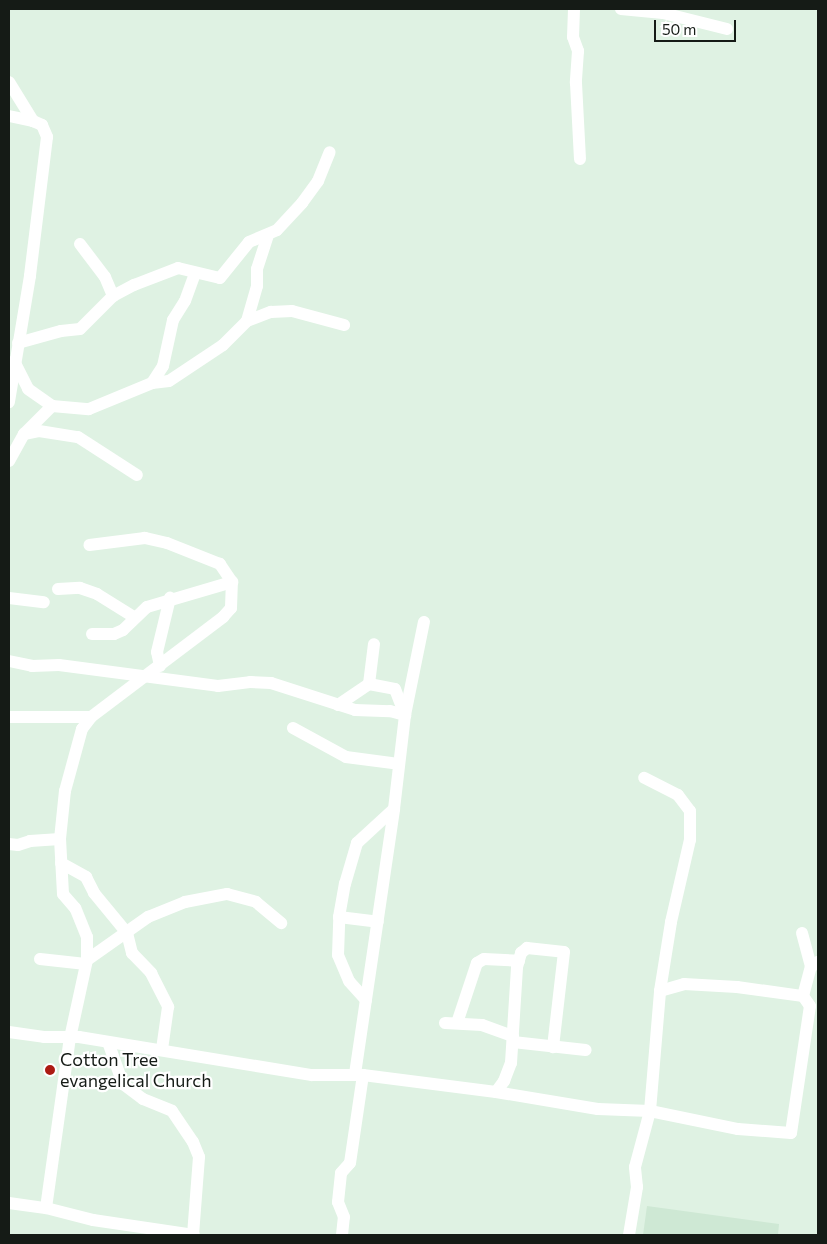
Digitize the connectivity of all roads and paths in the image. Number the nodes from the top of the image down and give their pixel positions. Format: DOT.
graph roads {
  1 [pos="574,9"];
  2 [pos="621,9"];
  3 [pos="727,29"];
  4 [pos="9,82"];
  5 [pos="9,116"];
  6 [pos="33,121"];
  7 [pos="330,152"];
  8 [pos="580,159"];
  9 [pos="268,235"];
  10 [pos="80,244"];
  11 [pos="195,273"];
  12 [pos="113,296"];
  13 [pos="247,321"];
  14 [pos="344,325"];
  15 [pos="18,343"];
  16 [pos="13,356"];
  17 [pos="152,383"];
  18 [pos="9,402"];
  19 [pos="52,406"];
  20 [pos="24,434"];
  21 [pos="9,461"];
  22 [pos="136,475"];
  23 [pos="89,545"];
  24 [pos="232,582"];
  25 [pos="58,589"];
  26 [pos="9,598"];
  27 [pos="170,598"];
  28 [pos="44,602"];
  29 [pos="134,617"];
  30 [pos="424,622"];
  31 [pos="92,634"];
  32 [pos="374,644"];
  33 [pos="9,661"];
  34 [pos="160,666"];
  35 [pos="147,675"];
  36 [pos="369,684"];
  37 [pos="338,705"];
  38 [pos="405,715"];
  39 [pos="9,717"];
  40 [pos="91,717"];
  41 [pos="293,728"];
  42 [pos="399,764"];
  43 [pos="644,778"];
  44 [pos="394,809"];
  45 [pos="60,838"];
  46 [pos="9,844"];
  47 [pos="61,863"];
  48 [pos="338,917"];
  49 [pos="378,922"];
  50 [pos="281,923"];
  51 [pos="127,933"];
  52 [pos="802,933"];
  53 [pos="40,959"];
  54 [pos="519,961"];
  55 [pos="87,962"];
  56 [pos="815,964"];
  57 [pos="660,991"];
  58 [pos="803,996"];
  59 [pos="366,1000"];
  60 [pos="9,1032"];
  61 [pos="70,1038"];
  62 [pos="513,1039"];
  63 [pos="108,1042"];
  64 [pos="553,1047"];
  65 [pos="162,1049"];
  66 [pos="586,1050"];
  67 [pos="359,1074"];
  68 [pos="496,1092"];
  69 [pos="650,1111"];
  70 [pos="9,1203"];
  71 [pos="46,1208"];
  72 [pos="189,1235"];
  73 [pos="342,1235"];
  74 [pos="630,1235"];
  1 -- 8 [label="street"];
  2 -- 3 [label="street"];
  4 -- 6 [label="street"];
  5 -- 6 [label="street"];
  6 -- 15 [label="street"];
  7 -- 9 [label="street"];
  9 -- 11 [label="street"];
  9 -- 13 [label="street"];
  10 -- 12 [label="street"];
  11 -- 12 [label="street"];
  11 -- 17 [label="street"];
  12 -- 15 [label="street"];
  13 -- 14 [label="street"];
  13 -- 17 [label="street"];
  15 -- 16 [label="street"];
  16 -- 18 [label="street"];
  16 -- 19 [label="street"];
  17 -- 19 [label="street"];
  19 -- 20 [label="street"];
  20 -- 21 [label="street"];
  20 -- 22 [label="street"];
  23 -- 24 [label="street"];
  24 -- 27 [label="street"];
  24 -- 34 [label="street"];
  25 -- 29 [label="street"];
  26 -- 28 [label="street"];
  27 -- 29 [label="street"];
  27 -- 34 [label="street"];
  29 -- 31 [label="street"];
  30 -- 38 [label="street"];
  32 -- 36 [label="street"];
  33 -- 35 [label="street"];
  34 -- 35 [label="street"];
  35 -- 37 [label="street"];
  35 -- 40 [label="street"];
  36 -- 37 [label="street"];
  36 -- 38 [label="street"];
  37 -- 38 [label="street"];
  38 -- 42 [label="street"];
  39 -- 40 [label="street"];
  40 -- 45 [label="street"];
  41 -- 42 [label="street"];
  42 -- 44 [label="street"];
  43 -- 57 [label="street"];
  44 -- 48 [label="street"];
  44 -- 49 [label="street"];
  45 -- 46 [label="street"];
  45 -- 47 [label="street"];
  47 -- 51 [label="street"];
  47 -- 55 [label="street"];
  48 -- 49 [label="street"];
  48 -- 59 [label="street"];
  49 -- 59 [label="street"];
  50 -- 51 [label="street"];
  51 -- 55 [label="street"];
  51 -- 65 [label="street"];
  52 -- 56 [label="street"];
  53 -- 55 [label="street"];
  54 -- 62 [label="street"];
  54 -- 62 [label="street"];
  54 -- 64 [label="street"];
  55 -- 61 [label="street"];
  56 -- 58 [label="street"];
  57 -- 58 [label="street"];
  57 -- 69 [label="street"];
  58 -- 69 [label="street"];
  59 -- 67 [label="street"];
  60 -- 61 [label="street"];
  61 -- 63 [label="street"];
  61 -- 71 [label="street"];
  62 -- 64 [label="street"];
  62 -- 68 [label="street"];
  63 -- 65 [label="street"];
  63 -- 72 [label="street"];
  64 -- 66 [label="street"];
  65 -- 67 [label="street"];
  67 -- 68 [label="street"];
  67 -- 73 [label="street"];
  68 -- 69 [label="street"];
  69 -- 74 [label="street"];
  70 -- 71 [label="street"];
  71 -- 72 [label="street"];
}
